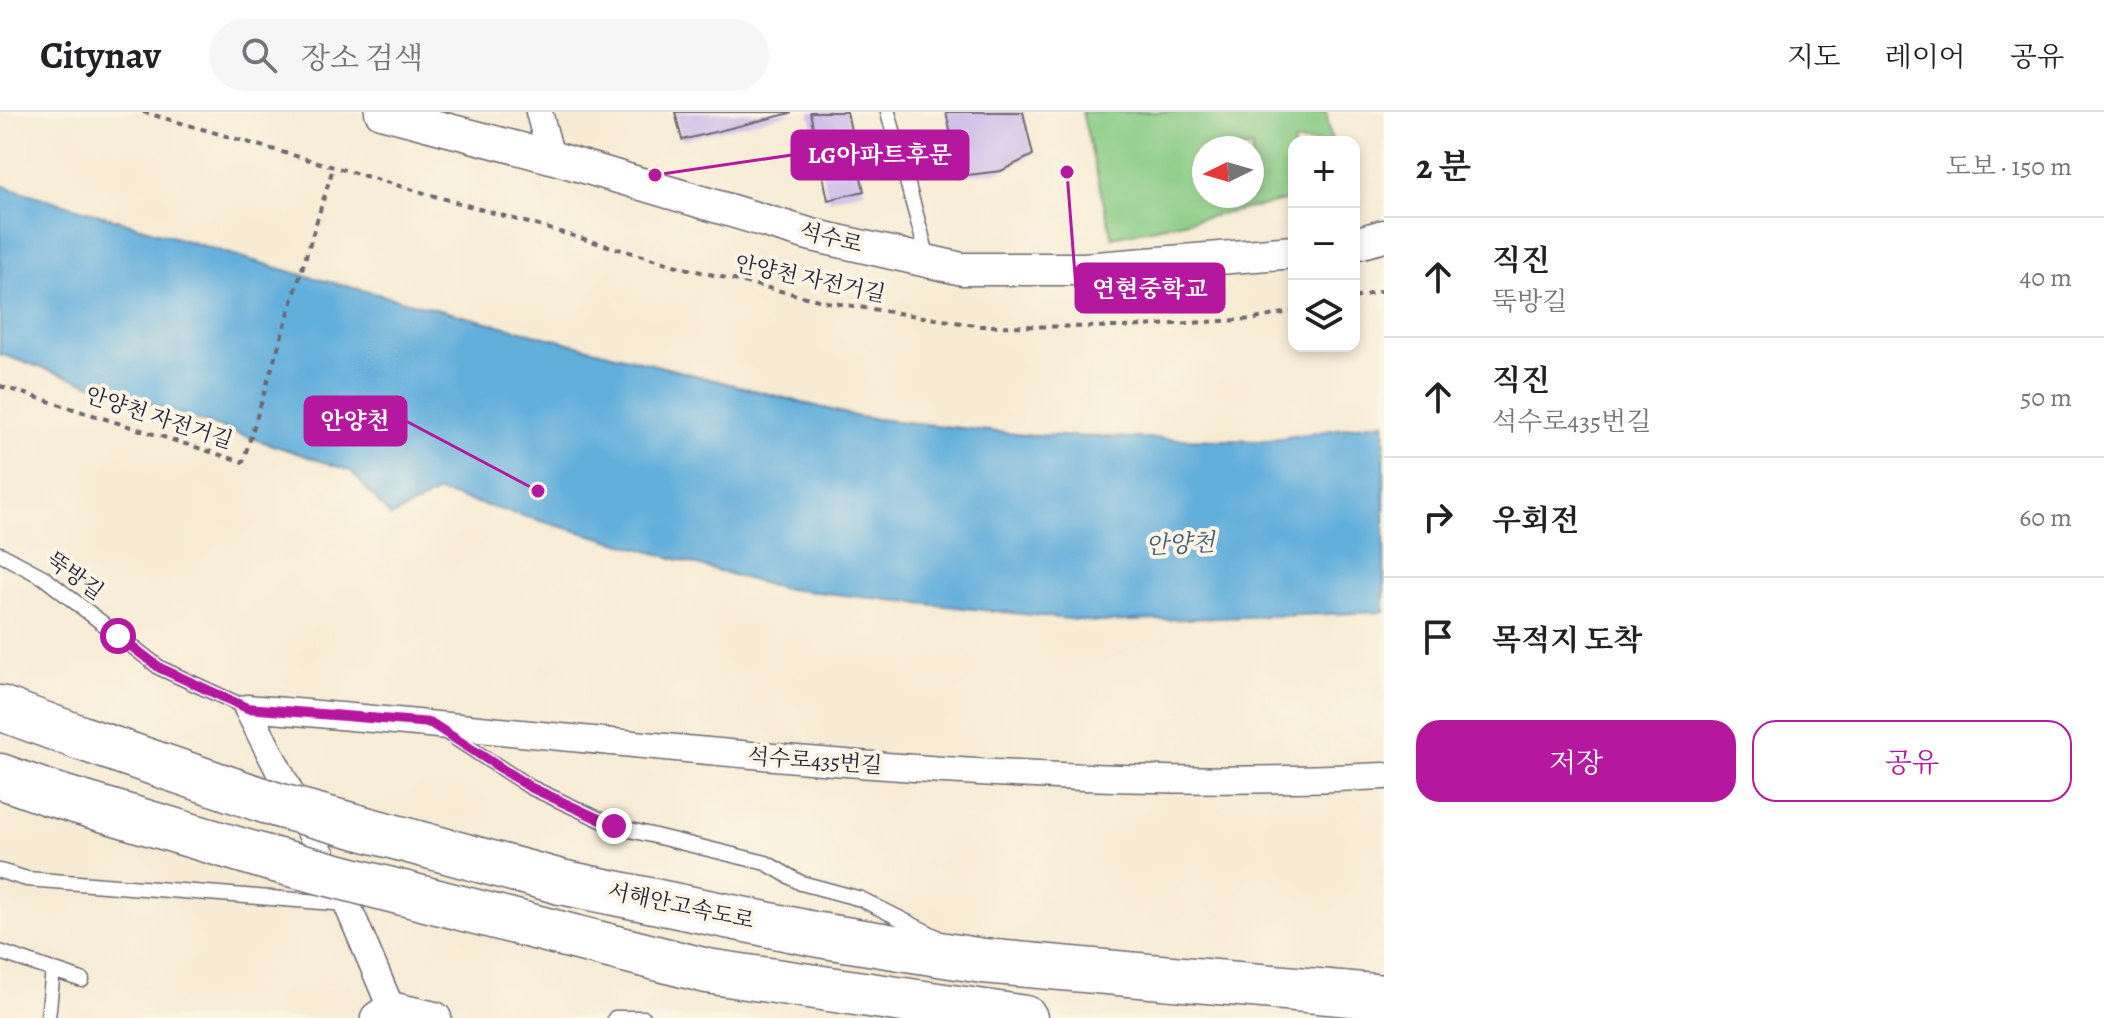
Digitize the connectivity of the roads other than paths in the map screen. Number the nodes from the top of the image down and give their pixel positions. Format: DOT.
graph roads {
  1 [pos="381,112"];
  2 [pos="539,112"];
  3 [pos="888,112"];
  4 [pos="551,157"];
  5 [pos="1384,236"];
  6 [pos="1360,242"];
  7 [pos="1288,252"];
  8 [pos="929,262"];
  9 [pos="0,554"];
  10 [pos="0,708"];
  11 [pos="247,708"];
  12 [pos="431,723"];
  13 [pos="0,776"];
  14 [pos="1384,776"];
  15 [pos="0,871"];
  16 [pos="347,904"];
  17 [pos="0,952"];
  18 [pos="983,961"];
  19 [pos="53,970"];
  20 [pos="82,980"];
  21 [pos="1384,997"];
  22 [pos="384,1013"];
  23 [pos="48,1018"];
  24 [pos="435,1018"];
  25 [pos="615,1018"];
  26 [pos="644,1018"];
  27 [pos="1025,1018"];
  1 -- 4 [label="street, 석수로"];
  2 -- 4 [label="street"];
  3 -- 8 [label="lane"];
  4 -- 8 [label="street, 석수로"];
  5 -- 6 [label="street"];
  7 -- 8 [label="street, 석수로"];
  9 -- 11 [label="lane, 뚝방길"];
  10 -- 18 [label="highway, 서해안고속도로, bridge"];
  11 -- 12 [label="street, 석수로435번길"];
  11 -- 16 [label="street"];
  12 -- 14 [label="street, 석수로435번길"];
  12 -- 18 [label="lane"];
  13 -- 27 [label="highway, bridge"];
  15 -- 16 [label="lane"];
  16 -- 22 [label="street"];
  17 -- 19 [label="lane"];
  18 -- 21 [label="highway, 서해안고속도로"];
  19 -- 20 [label="lane"];
  19 -- 23 [label="lane"];
  22 -- 24 [label="street"];
  25 -- 26 [label="lane"];
}
